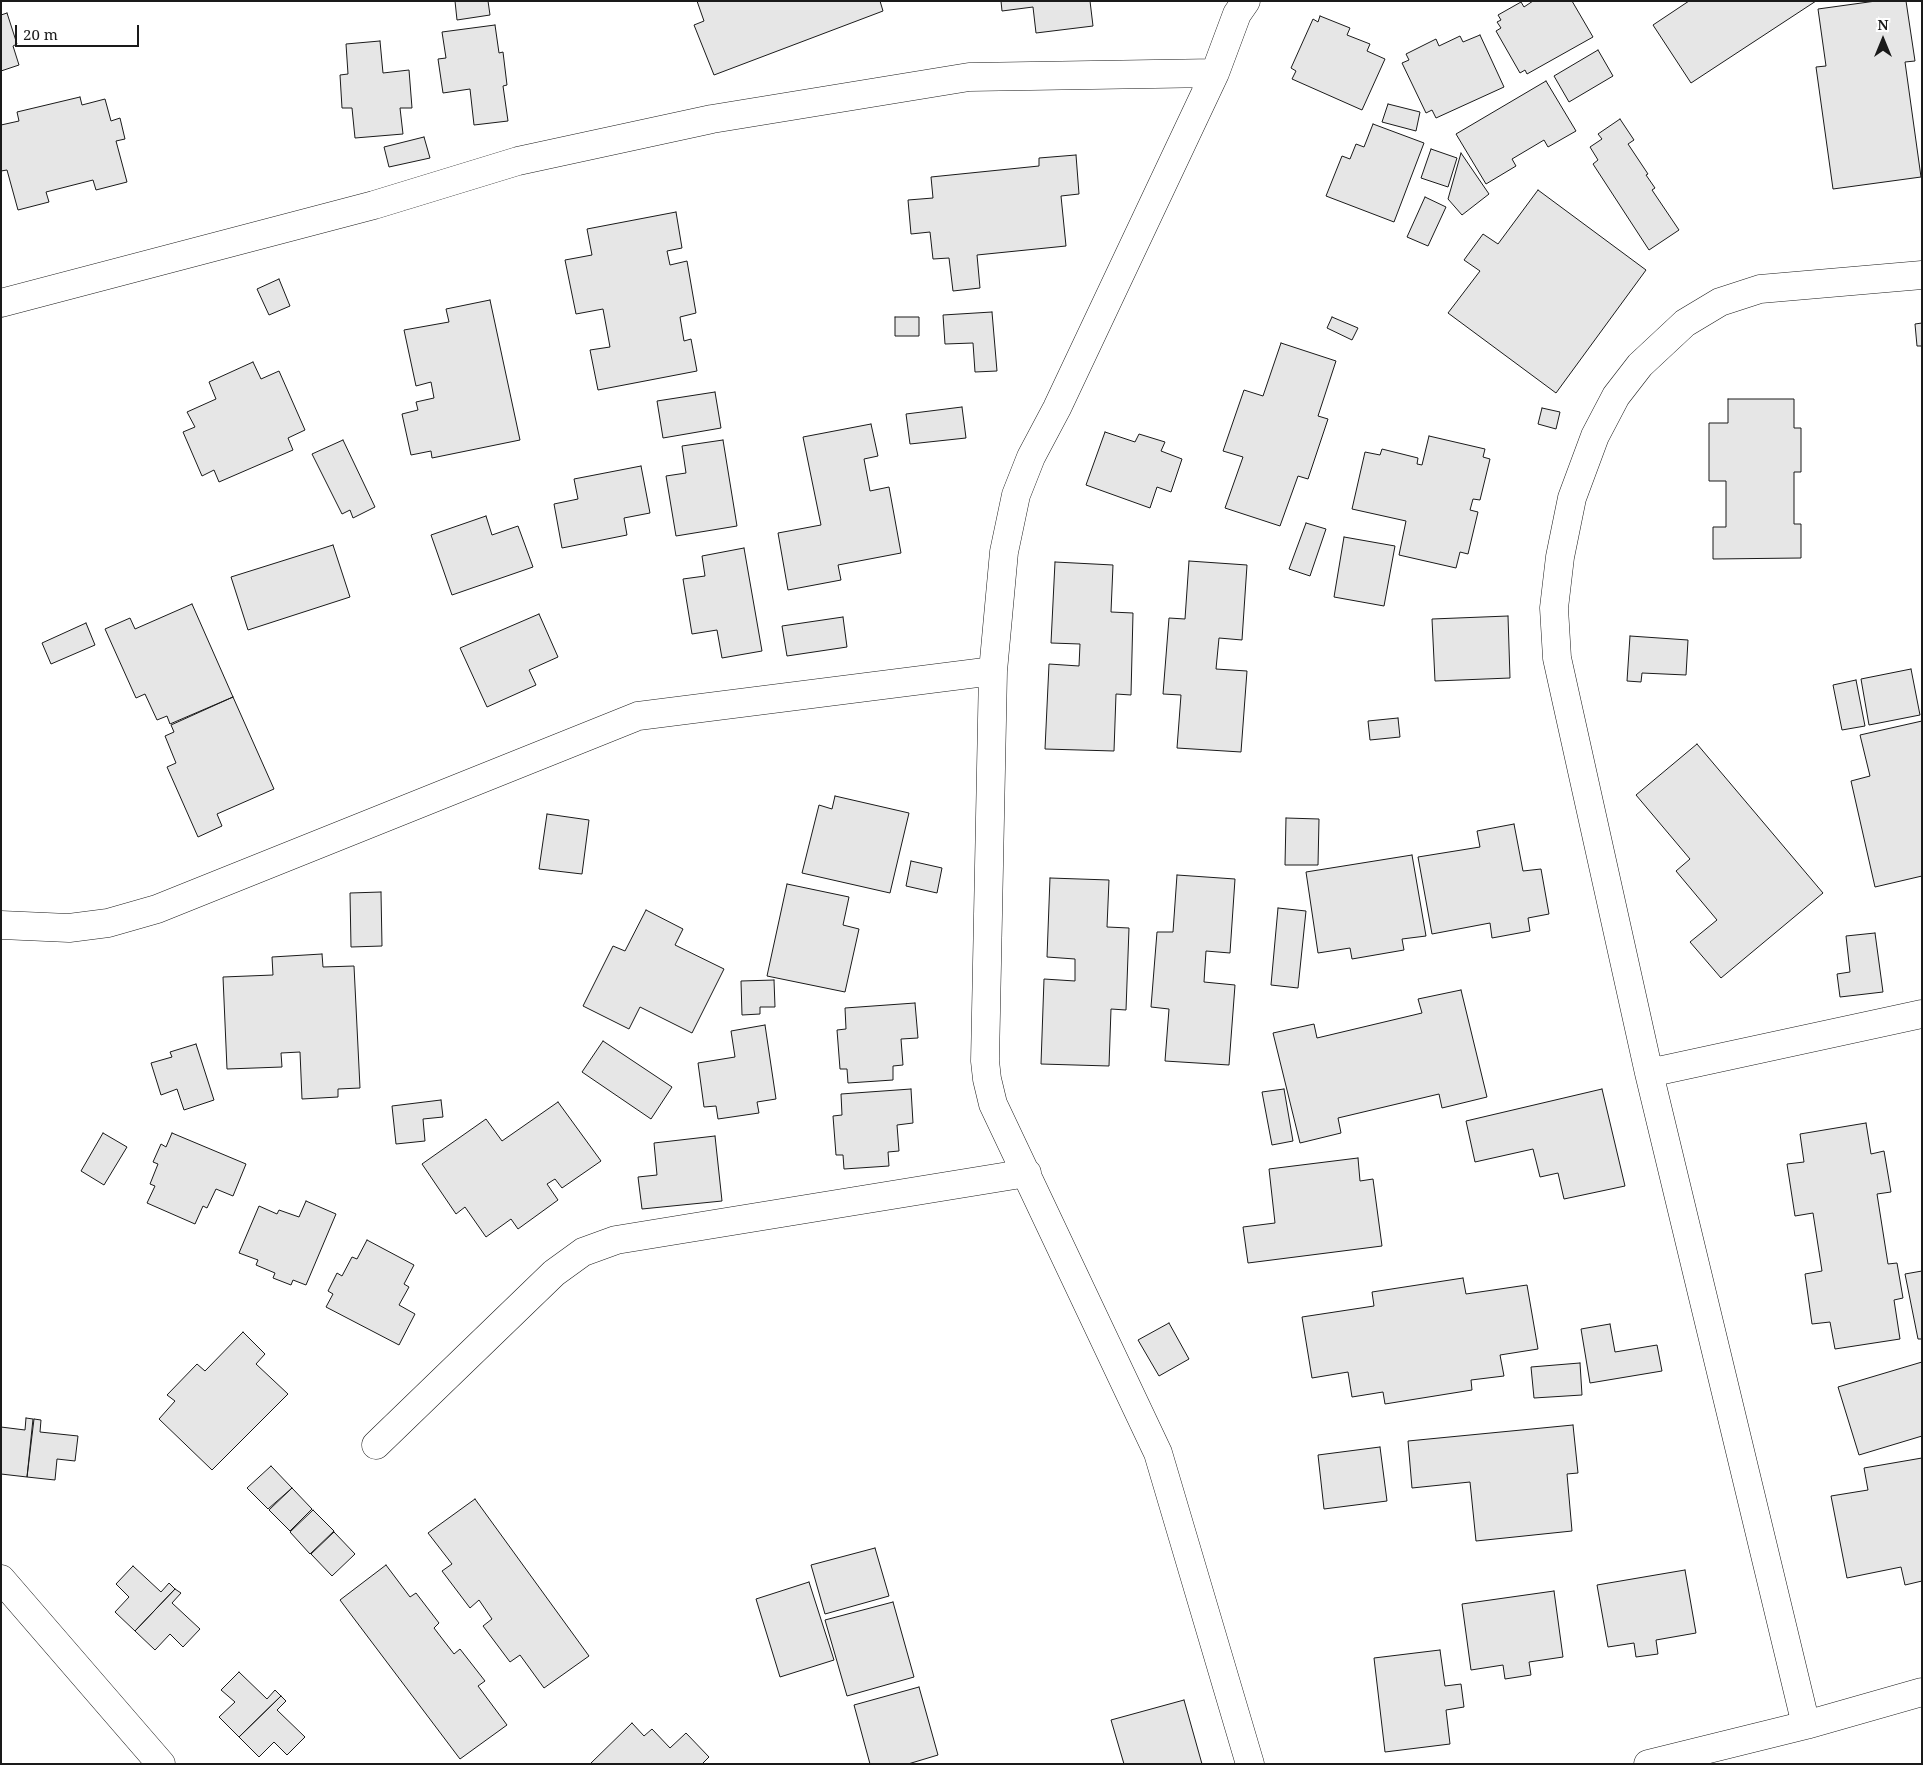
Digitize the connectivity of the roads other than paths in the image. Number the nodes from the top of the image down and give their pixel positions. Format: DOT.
graph roads {
  1 [pos="1246,1"];
  2 [pos="1215,73"];
  3 [pos="1922,276"];
  4 [pos="1,303"];
  5 [pos="993,671"];
  6 [pos="1,925"];
  7 [pos="1922,1014"];
  8 [pos="1649,1073"];
  9 [pos="1027,1173"];
  10 [pos="376,1444"];
  11 [pos="1,1579"];
  12 [pos="1922,1692"];
  13 [pos="1806,1725"];
  14 [pos="161,1764"];
  15 [pos="1250,1764"];
  16 [pos="1648,1764"];
  1 -- 2 [label="street"];
  2 -- 4 [label="street"];
  2 -- 5 [label="street"];
  3 -- 8 [label="street"];
  5 -- 6 [label="street"];
  5 -- 9 [label="street"];
  7 -- 8 [label="street"];
  8 -- 13 [label="street"];
  9 -- 10 [label="street"];
  9 -- 15 [label="street"];
  11 -- 14 [label="street"];
  12 -- 13 [label="street"];
  13 -- 16 [label="street"];
}
